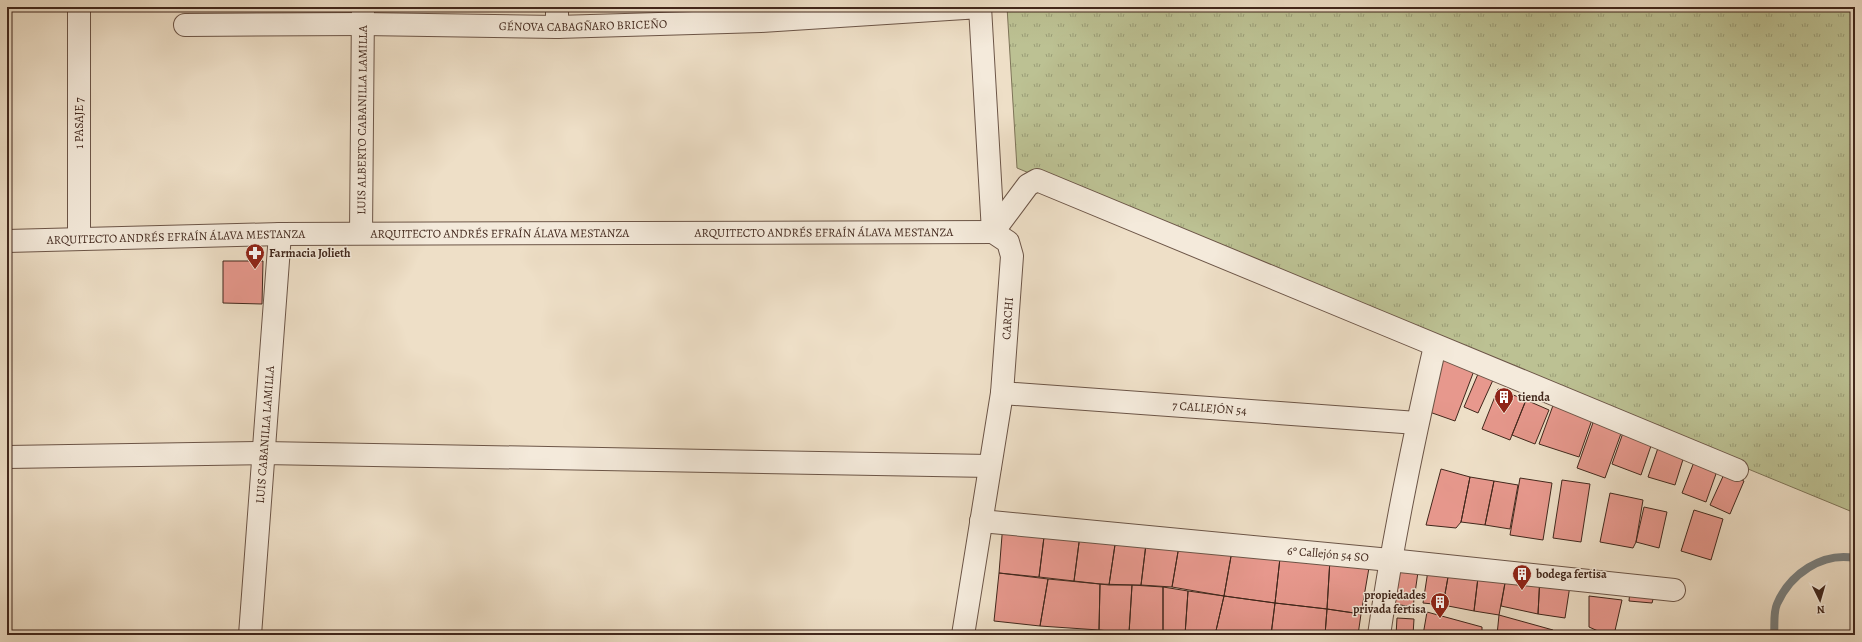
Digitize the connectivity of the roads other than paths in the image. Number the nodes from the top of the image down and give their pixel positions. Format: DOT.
graph roads {
  1 [pos="79,7"];
  2 [pos="980,7"];
  3 [pos="761,14"];
  4 [pos="363,15"];
  5 [pos="557,17"];
  6 [pos="185,25"];
  7 [pos="994,232"];
  8 [pos="361,233"];
  9 [pos="280,234"];
  10 [pos="80,239"];
  11 [pos="7,242"];
  12 [pos="1435,346"];
  13 [pos="1002,393"];
  14 [pos="1417,423"];
  15 [pos="264,453"];
  16 [pos="7,457"];
  17 [pos="990,466"];
  18 [pos="1737,470"];
  19 [pos="981,521"];
  20 [pos="1390,560"];
  21 [pos="1674,590"];
  22 [pos="250,635"];
  23 [pos="963,635"];
  24 [pos="1379,635"];
  1 -- 10 [label="street, 1 PASAJE 7"];
  2 -- 3 [label="street, GÉNOVA CABAGÑARO BRICEÑO"];
  2 -- 7 [label="street"];
  3 -- 5 [label="street, GÉNOVA CABAGÑARO BRICEÑO"];
  4 -- 5 [label="street, GÉNOVA CABAGÑARO BRICEÑO"];
  4 -- 6 [label="street, GÉNOVA CABAGÑARO BRICEÑO"];
  4 -- 8 [label="street, LUIS ALBERTO CABANILLA LAMILLA"];
  7 -- 8 [label="street, ARQUITECTO ANDRÉS EFRAÍN ÁLAVA MESTANZA"];
  7 -- 12 [label="street"];
  7 -- 13 [label="street, CARCHI"];
  8 -- 9 [label="street, ARQUITECTO ANDRÉS EFRAÍN ÁLAVA MESTANZA"];
  9 -- 10 [label="street, ARQUITECTO ANDRÉS EFRAÍN ÁLAVA MESTANZA"];
  9 -- 15 [label="street, LUIS CABANILLA LAMILLA"];
  10 -- 11 [label="street, ARQUITECTO ANDRÉS EFRAÍN ÁLAVA MESTANZA"];
  12 -- 14 [label="street"];
  12 -- 18 [label="street"];
  13 -- 14 [label="street, 7 CALLEJÓN 54"];
  13 -- 17 [label="street, CARCHI"];
  14 -- 20 [label="street"];
  15 -- 16 [label="street"];
  15 -- 17 [label="street"];
  15 -- 22 [label="street, LUIS CABANILLA LAMILLA"];
  17 -- 19 [label="street, CARCHI"];
  19 -- 20 [label="street, 6º Callejón 54 SO"];
  19 -- 23 [label="street, CARCHI"];
  20 -- 21 [label="street, 6º Callejón 54 SO"];
  20 -- 24 [label="street"];
}
